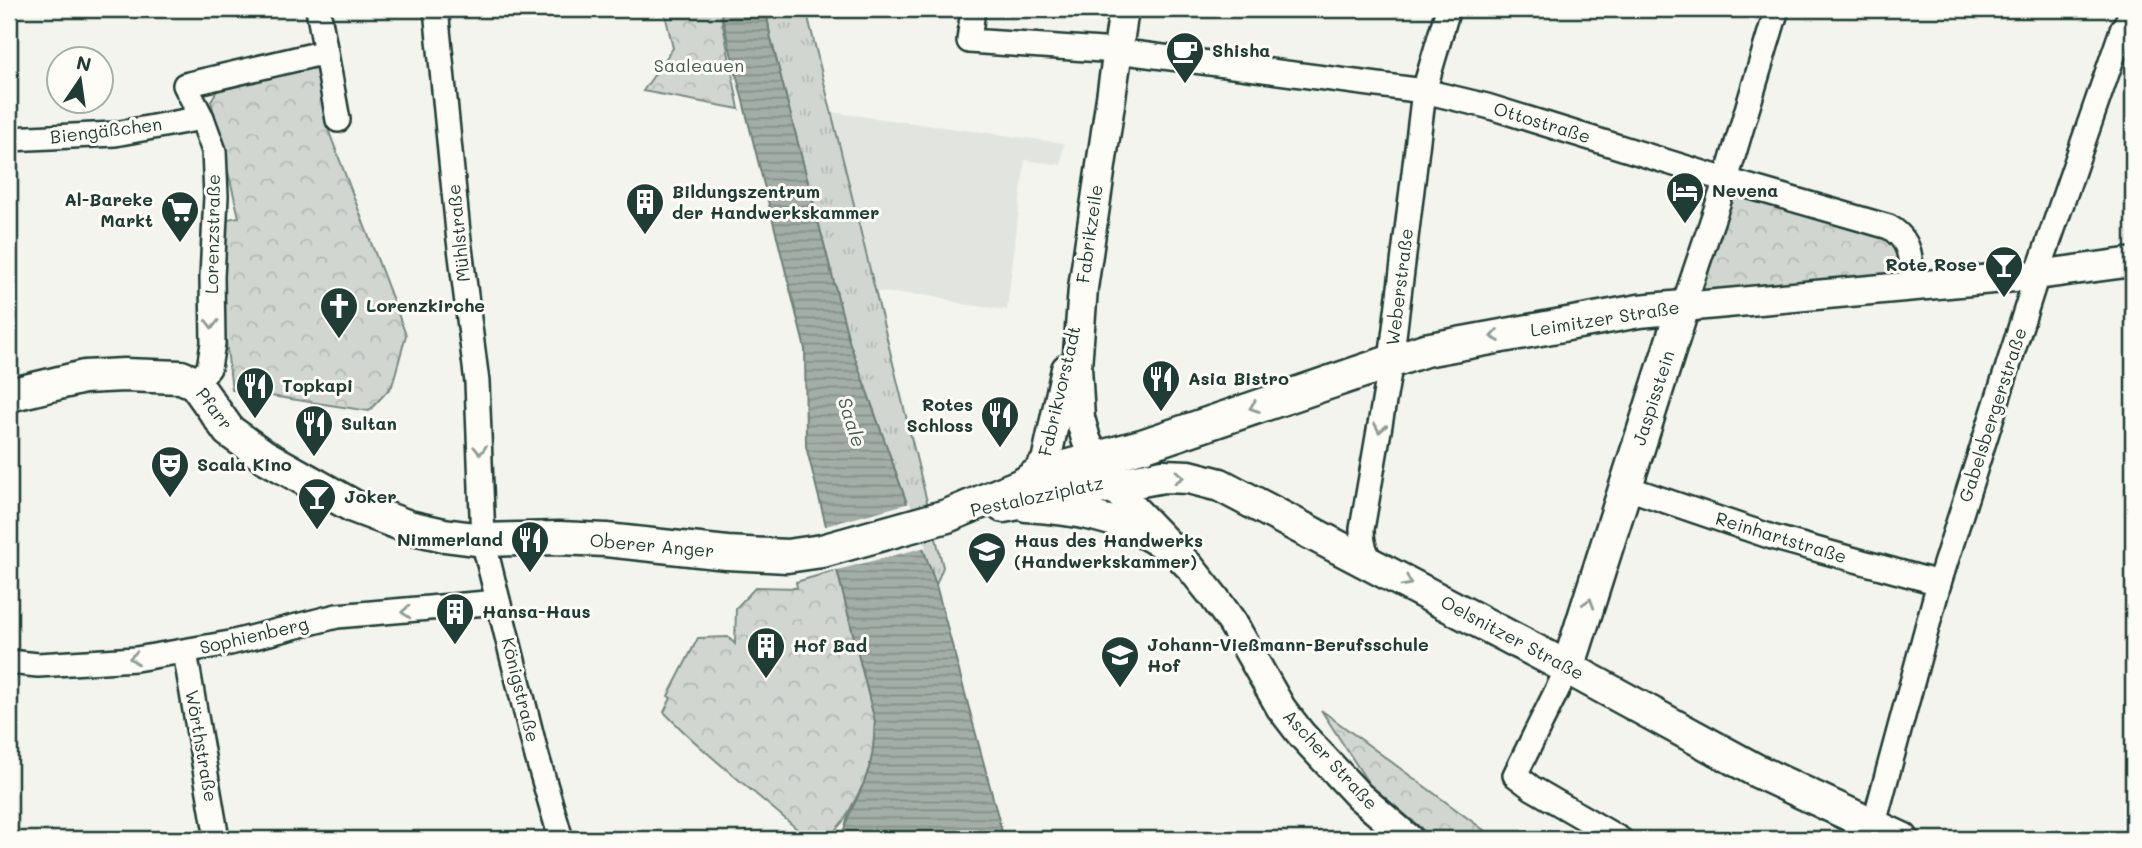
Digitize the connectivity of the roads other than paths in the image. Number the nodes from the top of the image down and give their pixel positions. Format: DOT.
graph roads {
  1 [pos="318,9"];
  2 [pos="436,9"];
  3 [pos="973,9"];
  4 [pos="1125,9"];
  5 [pos="1448,9"];
  6 [pos="1777,9"];
  7 [pos="2133,10"];
  8 [pos="1117,51"];
  9 [pos="326,52"];
  10 [pos="1424,91"];
  11 [pos="202,118"];
  12 [pos="338,120"];
  13 [pos="9,139"];
  14 [pos="1726,180"];
  15 [pos="2133,262"];
  16 [pos="2037,275"];
  17 [pos="1912,287"];
  18 [pos="1083,288"];
  19 [pos="1683,307"];
  20 [pos="1391,361"];
  21 [pos="195,383"];
  22 [pos="9,395"];
  23 [pos="1094,459"];
  24 [pos="1112,486"];
  25 [pos="1625,487"];
  26 [pos="1010,496"];
  27 [pos="483,540"];
  28 [pos="822,551"];
  29 [pos="1374,565"];
  30 [pos="1190,567"];
  31 [pos="1939,583"];
  32 [pos="498,603"];
  33 [pos="185,652"];
  34 [pos="9,662"];
  35 [pos="1568,668"];
  36 [pos="1873,827"];
  37 [pos="217,839"];
  38 [pos="561,839"];
  39 [pos="1409,839"];
  40 [pos="1620,839"];
  41 [pos="1902,839"];
  1 -- 9 [label="street"];
  2 -- 27 [label="street, Mühlstraße, one-way"];
  3 -- 8 [label="street, Ottostraße"];
  4 -- 8 [label="street, Fabrikzeile"];
  5 -- 10 [label="street, Weberstraße"];
  6 -- 14 [label="street, Jaspisstein"];
  7 -- 16 [label="street, Gabelsbergerstraße"];
  8 -- 10 [label="street, Ottostraße"];
  8 -- 18 [label="street, Fabrikzeile"];
  9 -- 11 [label="street, Lorenzstraße"];
  9 -- 12 [label="street"];
  10 -- 14 [label="street, Ottostraße"];
  10 -- 20 [label="street, Weberstraße"];
  11 -- 13 [label="street, Biengäßchen"];
  11 -- 21 [label="street, Lorenzstraße, one-way"];
  14 -- 17 [label="street, Ottostraße"];
  14 -- 19 [label="street, Jaspisstein"];
  15 -- 16 [label="street, Leimitzer Straße"];
  16 -- 17 [label="street, Leimitzer Straße"];
  16 -- 31 [label="street, Gabelsbergerstraße"];
  17 -- 19 [label="street, Leimitzer Straße"];
  18 -- 23 [label="street, Fabrikzeile"];
  18 -- 26 [label="street, Fabrikvorstadt"];
  19 -- 20 [label="main road, Leimitzer Straße, one-way"];
  19 -- 25 [label="main road, Jaspisstein"];
  20 -- 23 [label="main road, Leimitzer Straße, one-way"];
  20 -- 29 [label="street, Weberstraße, one-way"];
  21 -- 22 [label="main road, Pfarr"];
  21 -- 27 [label="main road, Pfarr"];
  23 -- 24 [label="street, Pestalozziplatz"];
  23 -- 26 [label="main road, Pestalozziplatz"];
  24 -- 26 [label="main road, Pestalozziplatz"];
  24 -- 29 [label="main road, Oelsnitzer Straße, one-way"];
  24 -- 30 [label="street, Ascher Straße"];
  25 -- 31 [label="street, Reinhartstraße"];
  35 -- 25 [label="main road, Jaspisstein, one-way"];
  26 -- 28 [label="main road, Pestalozziplatz"];
  26 -- 30 [label="street, Ascher Straße"];
  27 -- 28 [label="main road, Oberer Anger"];
  27 -- 32 [label="street, Königstraße"];
  29 -- 35 [label="main road, Oelsnitzer Straße, one-way"];
  30 -- 39 [label="street, Ascher Straße"];
  31 -- 36 [label="street, Gabelsbergerstraße"];
  32 -- 33 [label="street, Sophienberg, one-way"];
  32 -- 38 [label="street, Königstraße"];
  33 -- 34 [label="street, Sophienberg, one-way"];
  33 -- 37 [label="street, Wörthstraße"];
  35 -- 36 [label="main road, Oelsnitzer Straße"];
  35 -- 40 [label="street"];
  36 -- 41 [label="main road, Oelsnitzer Straße"];
}
